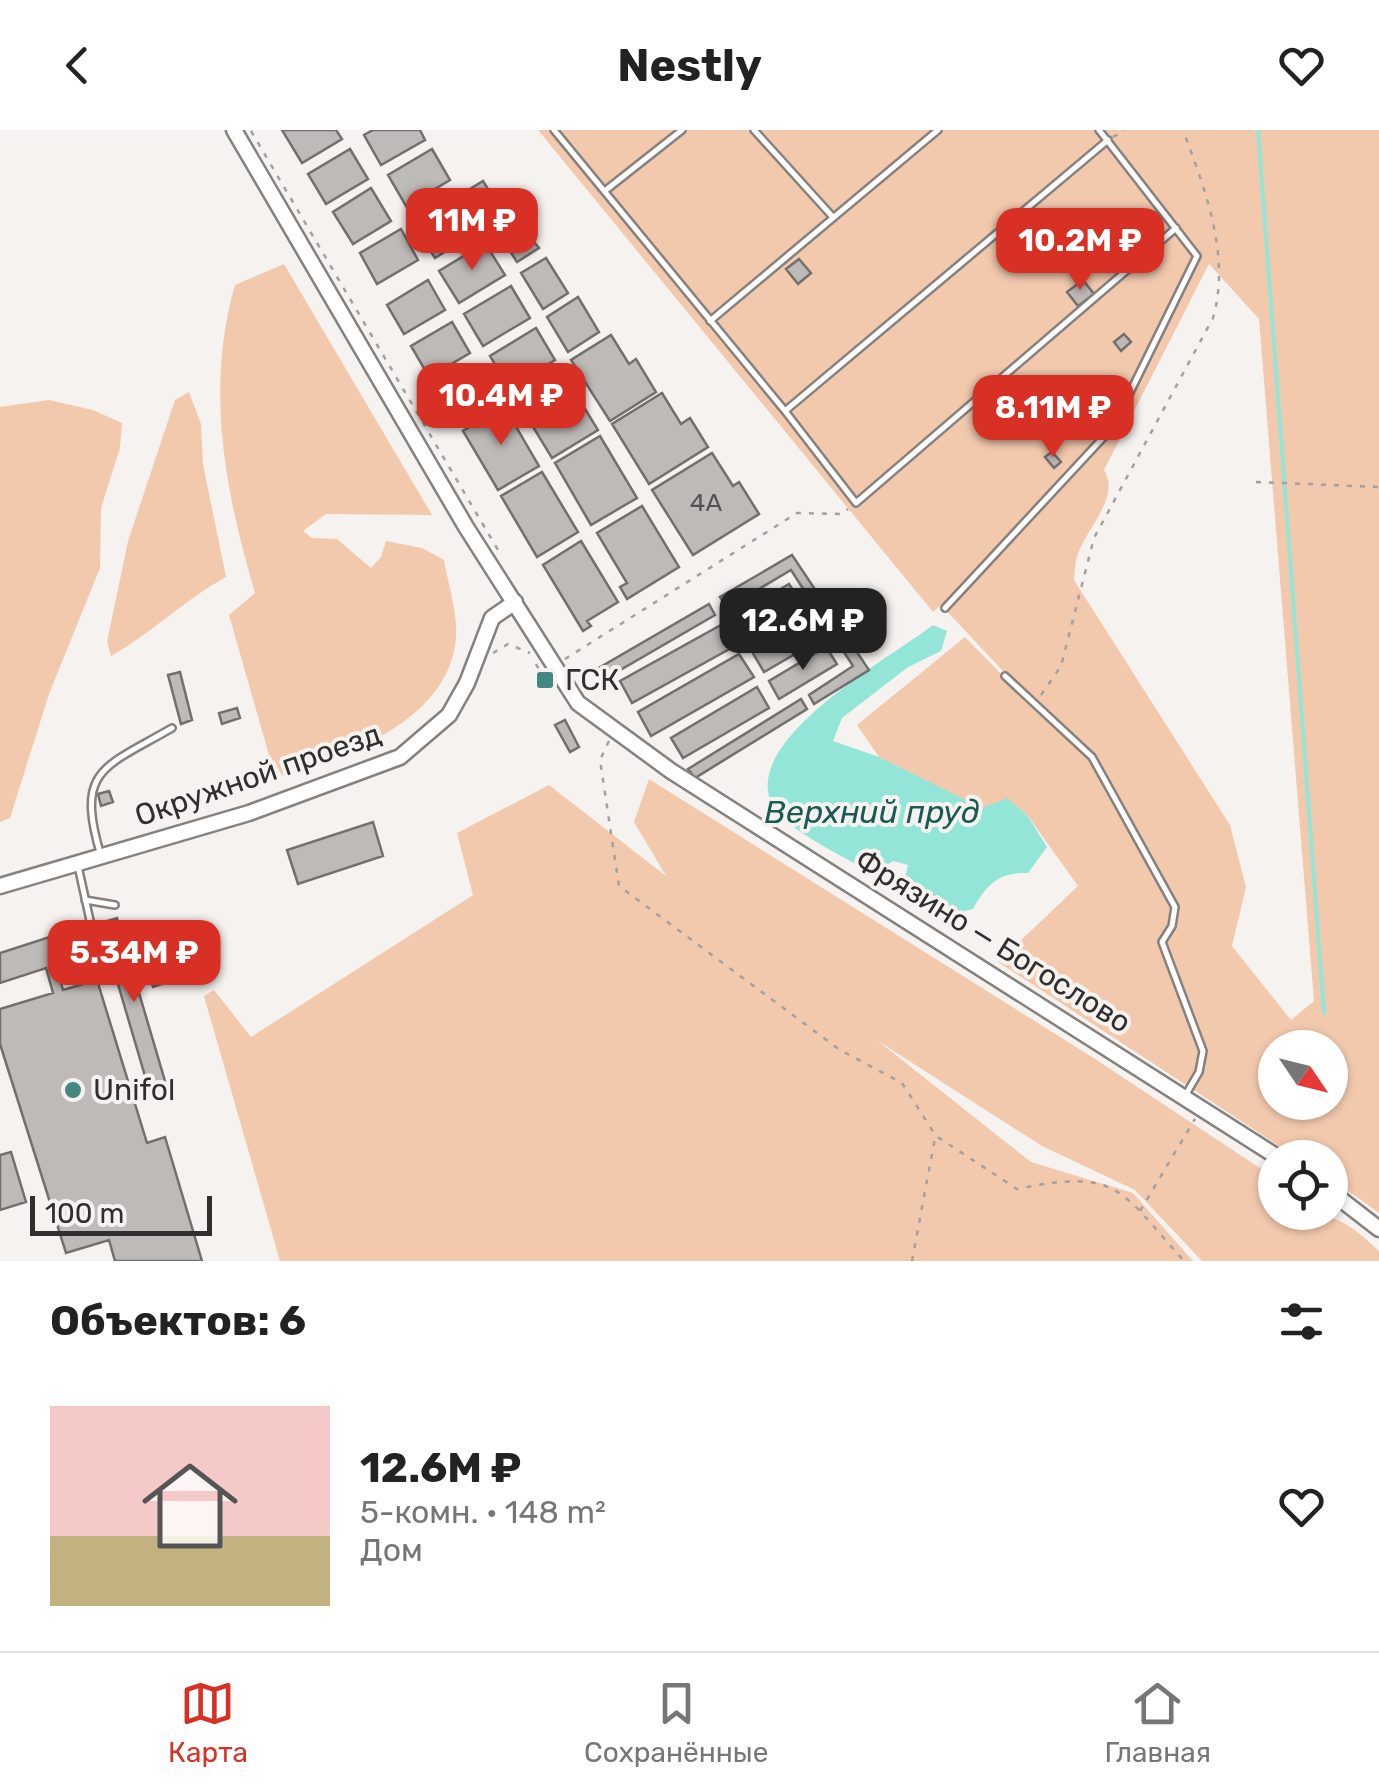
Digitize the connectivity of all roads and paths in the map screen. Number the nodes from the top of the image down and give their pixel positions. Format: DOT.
graph roads {
  1 [pos="234,130"];
  2 [pos="250,130"];
  3 [pos="554,130"];
  4 [pos="682,130"];
  5 [pos="754,130"];
  6 [pos="938,130"];
  7 [pos="1099,130"];
  8 [pos="1125,130"];
  9 [pos="1183,130"];
  10 [pos="1108,140"];
  11 [pos="605,192"];
  12 [pos="831,215"];
  13 [pos="1176,228"];
  14 [pos="710,321"];
  15 [pos="785,411"];
  16 [pos="1256,482"];
  17 [pos="1379,487"];
  18 [pos="856,504"];
  19 [pos="506,565"];
  20 [pos="516,602"];
  21 [pos="945,608"];
  22 [pos="555,665"];
  23 [pos="1005,676"];
  24 [pos="1034,704"];
  25 [pos="172,728"];
  26 [pos="613,731"];
  27 [pos="101,857"];
  28 [pos="77,864"];
  29 [pos="0,886"];
  30 [pos="86,900"];
  31 [pos="116,905"];
  32 [pos="91,925"];
  33 [pos="1185,1096"];
  34 [pos="936,1136"];
  35 [pos="1258,1144"];
  36 [pos="1348,1205"];
  37 [pos="1140,1212"];
  38 [pos="1379,1230"];
  39 [pos="912,1261"];
  40 [pos="1184,1261"];
  1 -- 20 [label="street, Фрязино — Богослово"];
  2 -- 19 [label="path"];
  3 -- 11 [label="lane"];
  4 -- 11 [label="lane"];
  5 -- 12 [label="lane"];
  6 -- 12 [label="lane"];
  7 -- 10 [label="lane"];
  8 -- 10 [label="path"];
  9 -- 24 [label="path"];
  10 -- 13 [label="lane"];
  10 -- 15 [label="lane"];
  11 -- 14 [label="lane"];
  12 -- 14 [label="lane"];
  13 -- 18 [label="lane"];
  13 -- 21 [label="lane"];
  14 -- 15 [label="lane"];
  15 -- 18 [label="lane"];
  16 -- 17 [label="path"];
  18 -- 22 [label="path"];
  20 -- 22 [label="street, Фрязино — Богослово"];
  20 -- 27 [label="street, Окружной проезд"];
  22 -- 26 [label="street, Фрязино — Богослово"];
  23 -- 24 [label="lane"];
  24 -- 33 [label="lane"];
  25 -- 27 [label="lane"];
  26 -- 33 [label="street, Фрязино — Богослово"];
  26 -- 34 [label="path"];
  27 -- 28 [label="street, Окружной проезд"];
  28 -- 29 [label="street, Окружной проезд"];
  28 -- 30 [label="lane"];
  30 -- 31 [label="lane"];
  30 -- 32 [label="lane"];
  33 -- 35 [label="street, Фрязино — Богослово"];
  33 -- 37 [label="path"];
  34 -- 37 [label="path"];
  34 -- 39 [label="path"];
  36 -- 38 [label="street"];
  37 -- 40 [label="path"];
}
